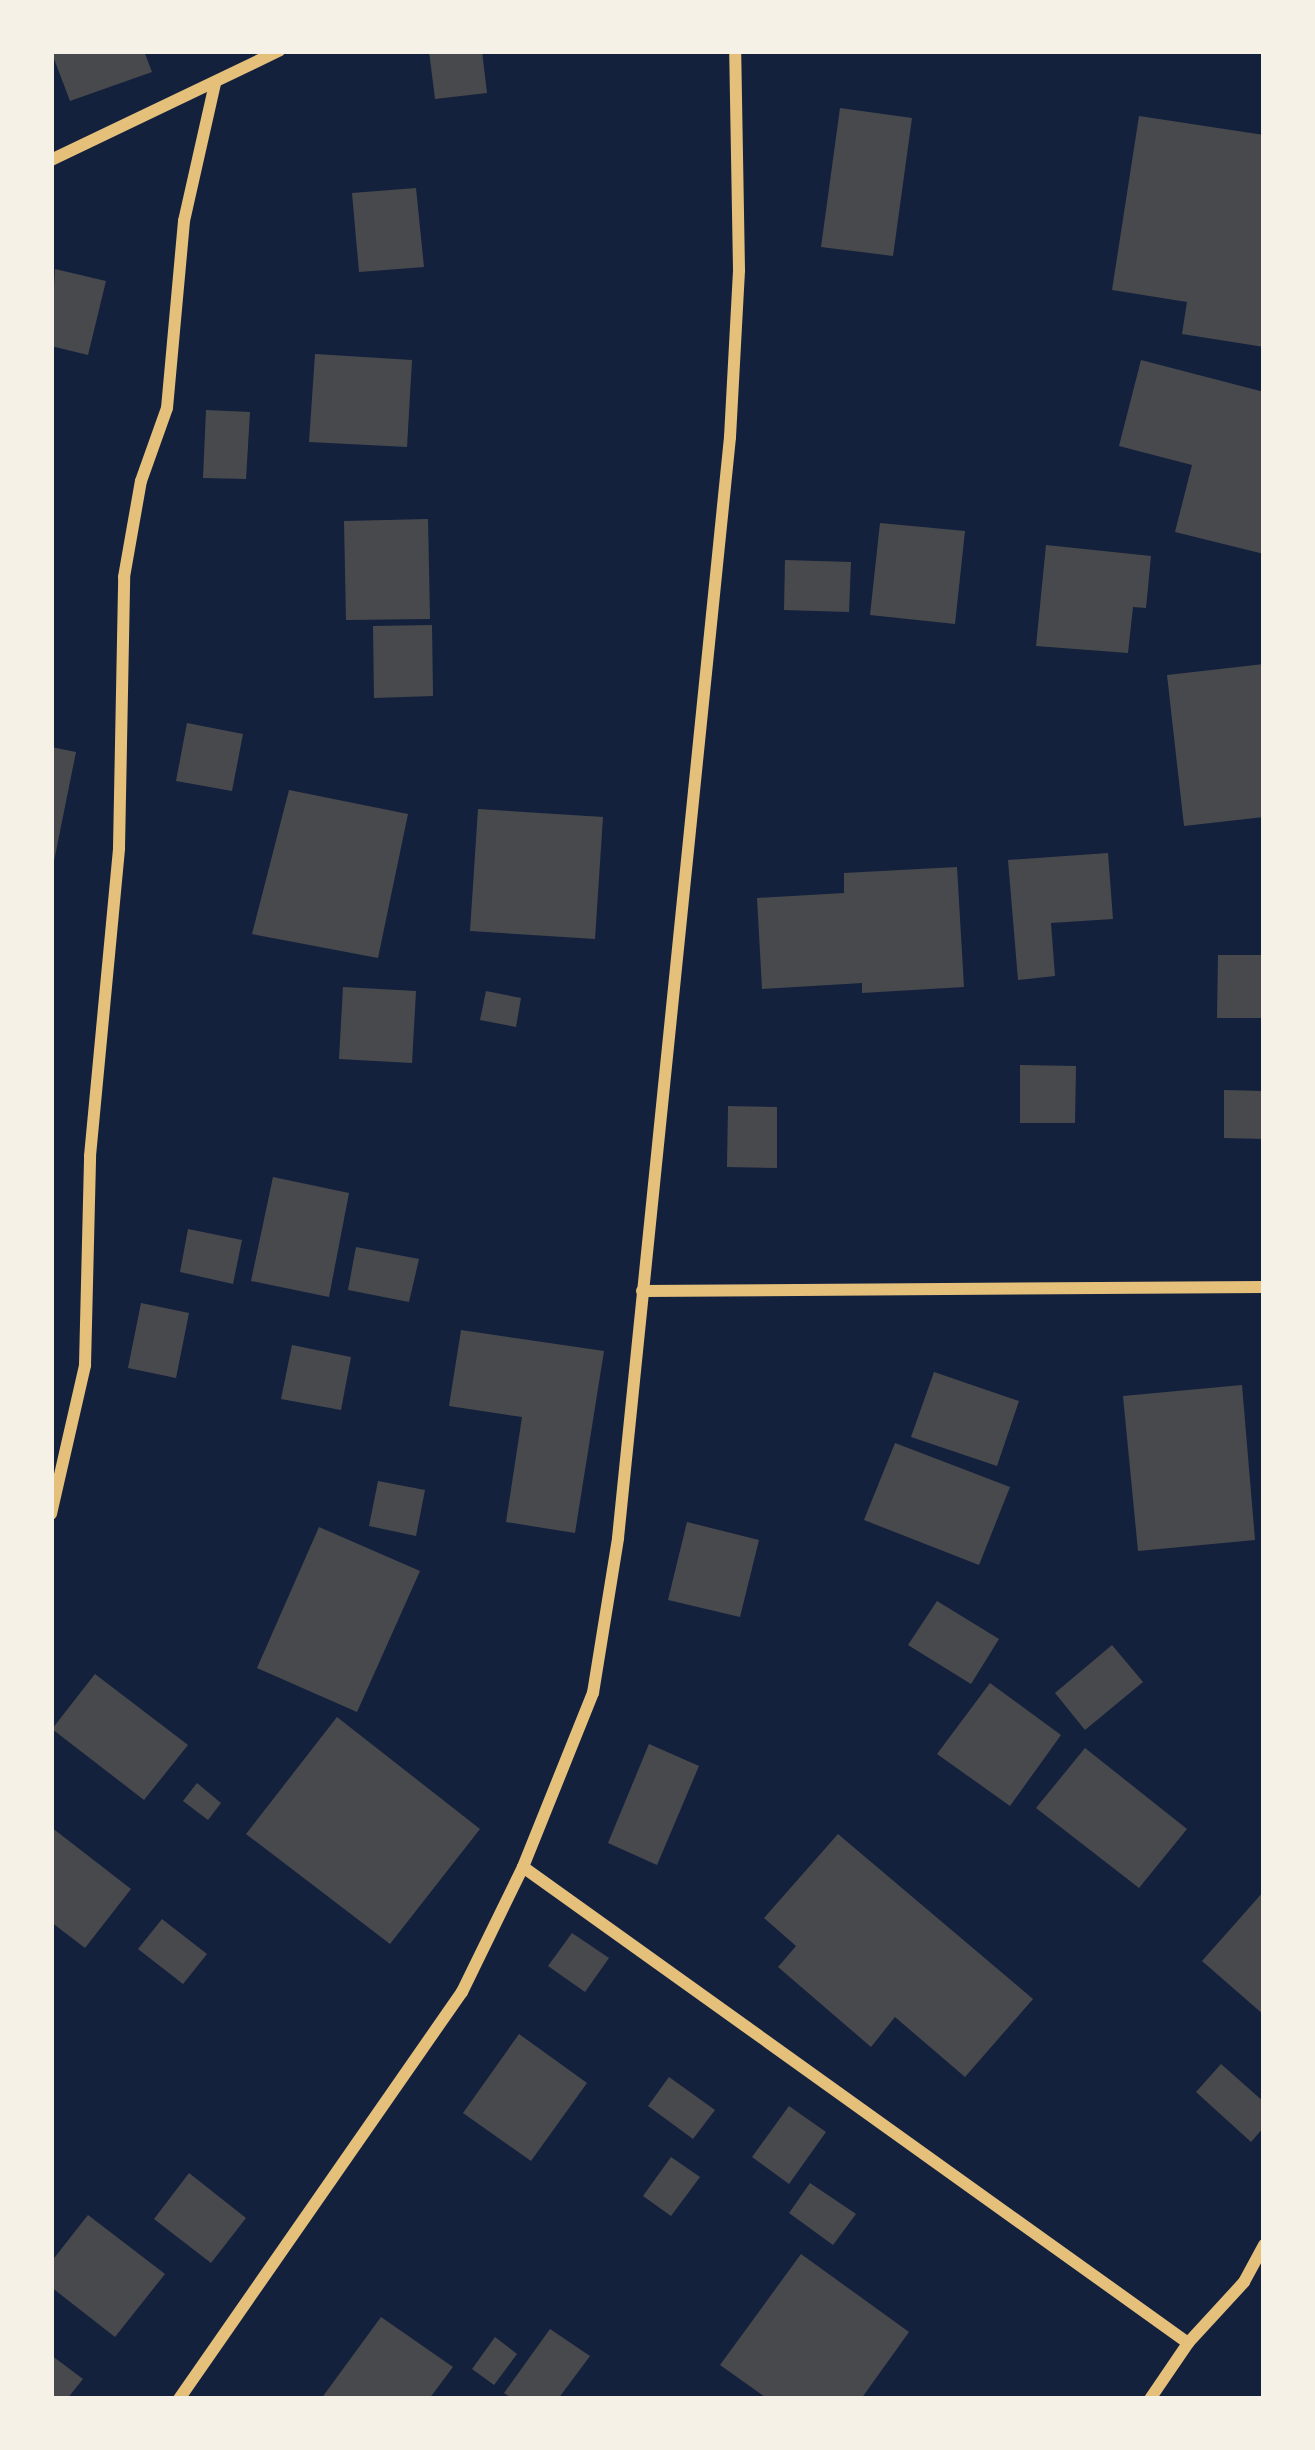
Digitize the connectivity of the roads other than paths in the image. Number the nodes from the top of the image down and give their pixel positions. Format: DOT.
graph roads {
  1 [pos="279,51"];
  2 [pos="735,51"];
  3 [pos="215,83"];
  4 [pos="51,160"];
  5 [pos="1264,1287"];
  6 [pos="642,1291"];
  7 [pos="51,1514"];
  8 [pos="523,1867"];
  9 [pos="1264,2245"];
  10 [pos="1188,2343"];
  11 [pos="179,2399"];
  12 [pos="1150,2399"];
  1 -- 3 [label="street"];
  2 -- 6 [label="street"];
  3 -- 4 [label="street"];
  3 -- 7 [label="street"];
  5 -- 6 [label="street"];
  6 -- 8 [label="street"];
  8 -- 10 [label="street"];
  8 -- 11 [label="street"];
  9 -- 10 [label="street"];
  10 -- 12 [label="street"];
}
